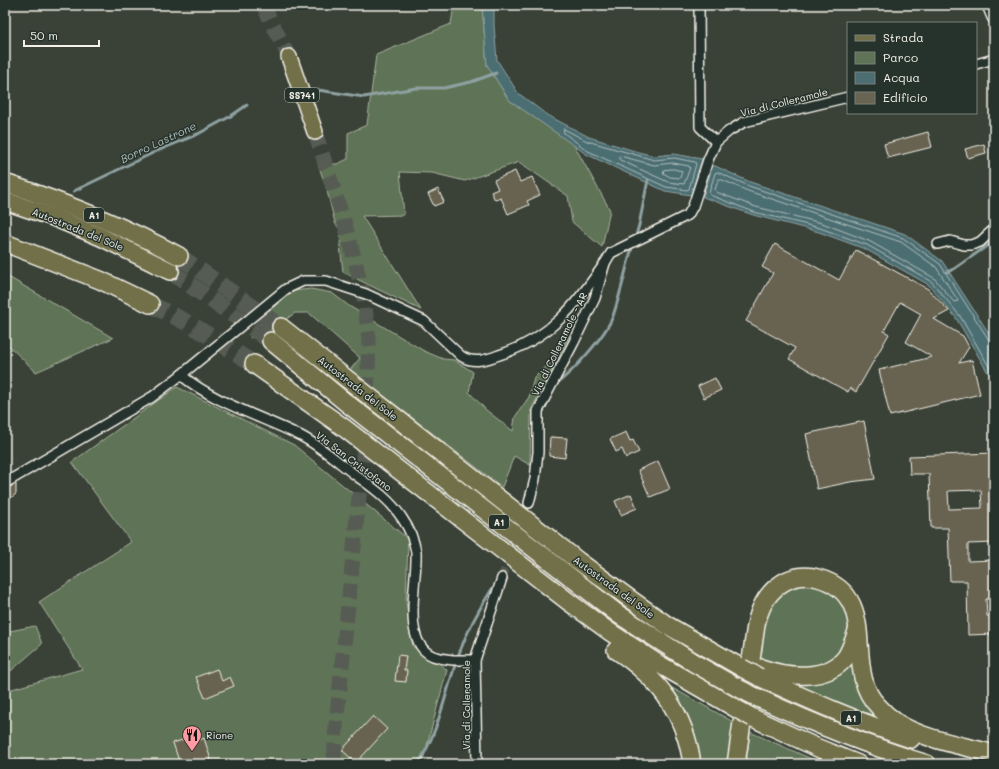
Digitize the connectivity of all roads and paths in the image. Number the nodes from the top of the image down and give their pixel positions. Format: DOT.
graph roads {
  1 [pos="699,5"];
  2 [pos="989,5"];
  3 [pos="994,17"];
  4 [pos="290,57"];
  5 [pos="994,59"];
  6 [pos="977,64"];
  7 [pos="847,97"];
  8 [pos="315,132"];
  9 [pos="716,142"];
  10 [pos="5,183"];
  11 [pos="697,196"];
  12 [pos="5,202"];
  13 [pos="994,229"];
  14 [pos="5,243"];
  15 [pos="938,244"];
  16 [pos="179,256"];
  17 [pos="605,263"];
  18 [pos="170,271"];
  19 [pos="150,304"];
  20 [pos="282,328"];
  21 [pos="271,342"];
  22 [pos="254,364"];
  23 [pos="181,375"];
  24 [pos="5,482"];
  25 [pos="426,491"];
  26 [pos="529,503"];
  27 [pos="502,578"];
  28 [pos="858,627"];
  29 [pos="475,660"];
  30 [pos="760,673"];
  31 [pos="946,746"];
  32 [pos="994,754"];
  33 [pos="920,762"];
  34 [pos="994,762"];
  35 [pos="477,764"];
  36 [pos="692,764"];
  37 [pos="736,764"];
  38 [pos="858,764"];
  1 -- 9 [label="street"];
  2 -- 3 [label="main road"];
  4 -- 8 [label="main road, SS741"];
  5 -- 6 [label="street"];
  7 -- 9 [label="street, Via di Colleramole"];
  9 -- 11 [label="street, Via di Colleramole"];
  10 -- 16 [label="highway, Autostrada del Sole / A1"];
  11 -- 17 [label="street, Via di Colleramole - AR"];
  12 -- 18 [label="highway, Autostrada del Sole / A1"];
  13 -- 15 [label="street"];
  14 -- 19 [label="highway"];
  17 -- 23 [label="street"];
  17 -- 26 [label="street, Via di Colleramole - AR"];
  20 -- 30 [label="highway, Autostrada del Sole / A1, bridge"];
  21 -- 33 [label="highway, Autostrada del Sole / A1, bridge"];
  22 -- 25 [label="highway, A1"];
  23 -- 24 [label="street"];
  23 -- 29 [label="street, Via San Cristofano"];
  25 -- 36 [label="highway"];
  25 -- 38 [label="highway, A1, bridge"];
  27 -- 29 [label="street, Via di Colleramole"];
  28 -- 30 [label="highway"];
  28 -- 31 [label="highway"];
  28 -- 37 [label="highway"];
  29 -- 35 [label="street, Via di Colleramole"];
  30 -- 31 [label="highway, Autostrada del Sole / A1"];
  31 -- 32 [label="highway"];
  31 -- 34 [label="highway, Autostrada del Sole / A1"];
}
